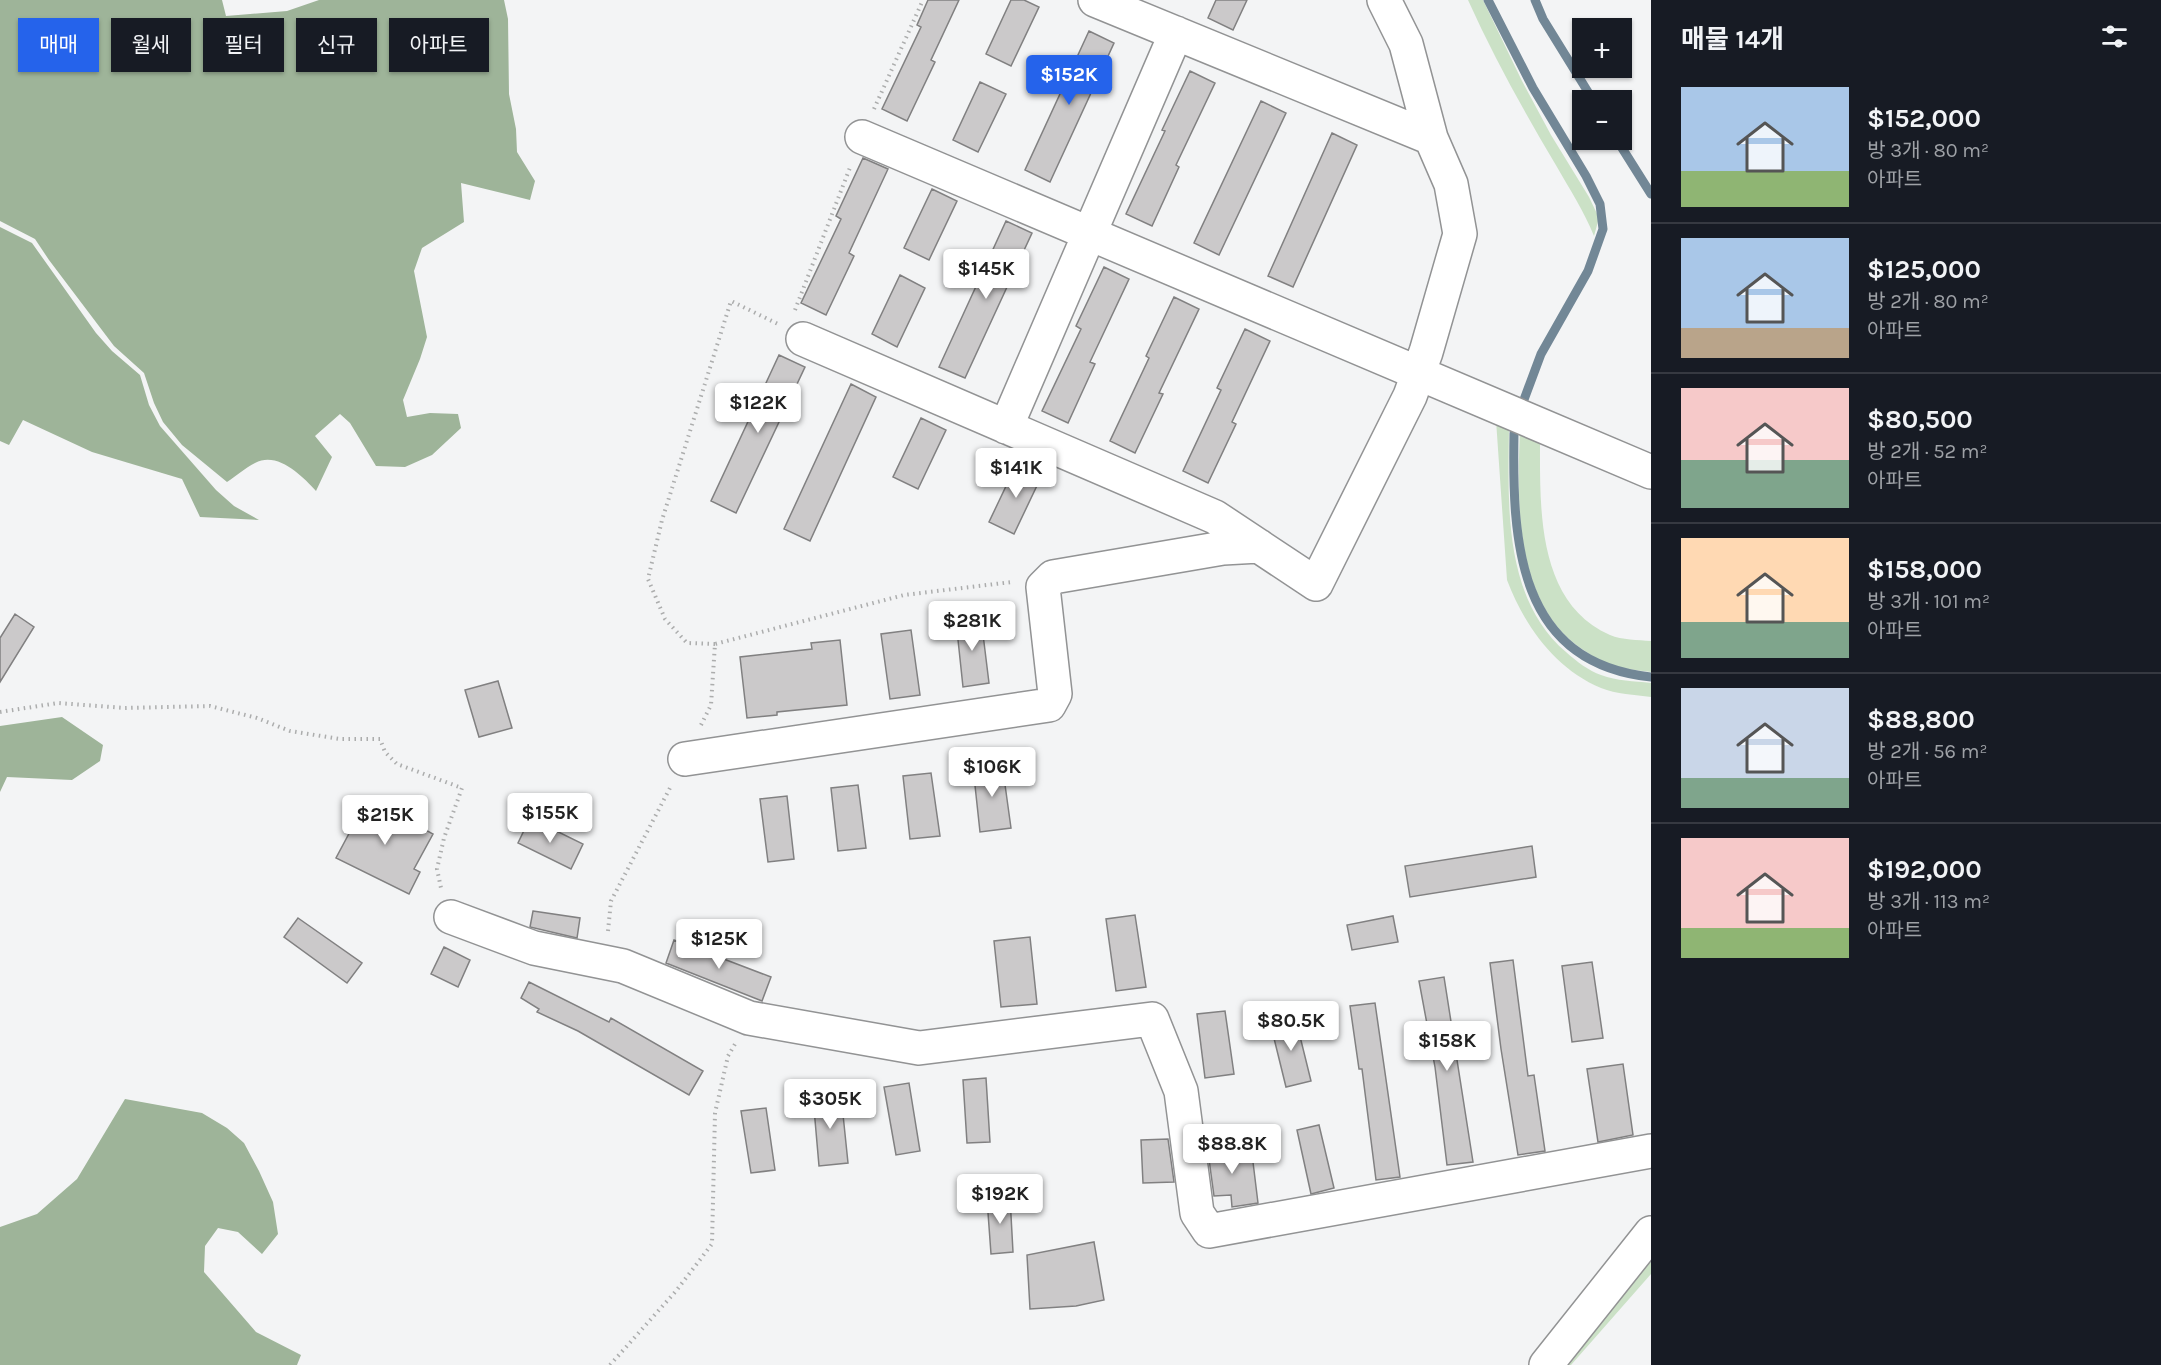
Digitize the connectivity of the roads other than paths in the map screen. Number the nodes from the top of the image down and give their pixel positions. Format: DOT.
graph roads {
  1 [pos="1095,0"];
  2 [pos="1384,0"];
  3 [pos="1176,33"];
  4 [pos="862,137"];
  5 [pos="1431,138"];
  6 [pos="1090,234"];
  7 [pos="794,329"];
  8 [pos="1418,374"];
  9 [pos="1006,427"];
  10 [pos="1651,472"];
  11 [pos="1259,546"];
  12 [pos="685,759"];
  13 [pos="451,917"];
  14 [pos="1651,1151"];
  15 [pos="1651,1233"];
  16 [pos="1546,1365"];
  1 -- 3 [label="street"];
  2 -- 5 [label="street"];
  3 -- 5 [label="street"];
  3 -- 6 [label="street"];
  4 -- 6 [label="street"];
  5 -- 8 [label="street"];
  6 -- 8 [label="street"];
  6 -- 9 [label="street"];
  7 -- 9 [label="street"];
  8 -- 10 [label="street"];
  8 -- 11 [label="street"];
  9 -- 11 [label="street"];
  11 -- 12 [label="street"];
  13 -- 14 [label="street"];
  15 -- 16 [label="street"];
}
